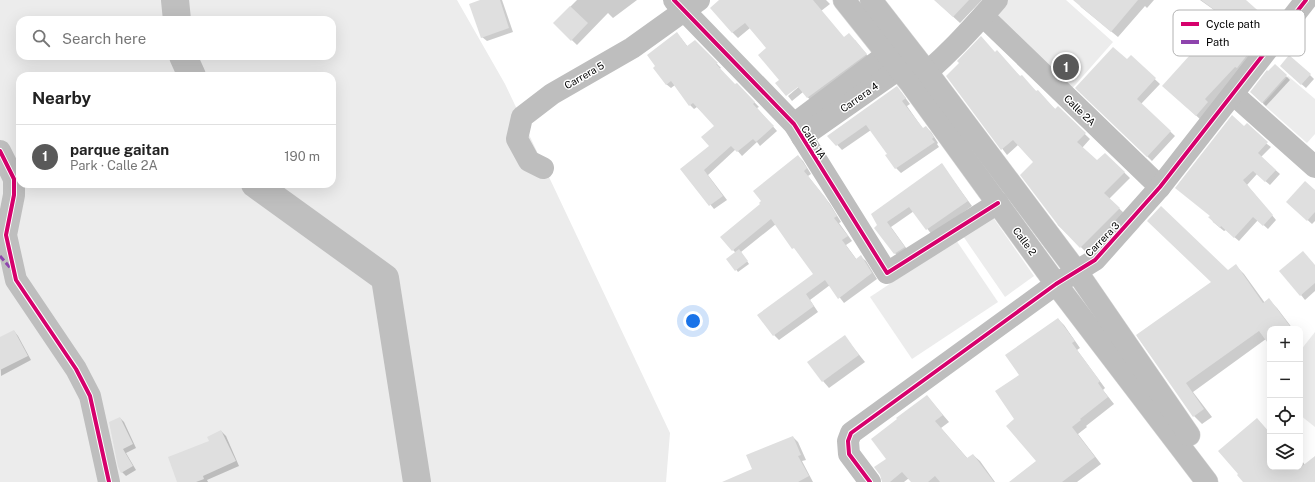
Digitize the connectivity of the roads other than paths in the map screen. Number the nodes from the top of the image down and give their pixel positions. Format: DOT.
graph roads {
  1 [pos="844,0"];
  2 [pos="871,0"];
  3 [pos="997,0"];
  4 [pos="1306,0"];
  5 [pos="686,3"];
  6 [pos="1298,10"];
  7 [pos="983,16"];
  8 [pos="1263,56"];
  9 [pos="907,64"];
  10 [pos="1233,94"];
  11 [pos="798,131"];
  12 [pos="0,151"];
  13 [pos="543,168"];
  14 [pos="1315,168"];
  15 [pos="1160,187"];
  16 [pos="998,203"];
  17 [pos="1076,272"];
  18 [pos="1056,284"];
  19 [pos="109,482"];
  20 [pos="870,482"];
  21 [pos="1208,482"];
  22 [pos="1221,482"];
  1 -- 9 [label="street, Calle 2"];
  2 -- 9 [label="street, Calle 2"];
  3 -- 7 [label="street, Carrera 4"];
  4 -- 6 [label="street, Carrera 3"];
  5 -- 11 [label="street, Calle 1A"];
  5 -- 13 [label="street, Carrera 5"];
  7 -- 9 [label="street, Carrera 4"];
  7 -- 15 [label="street, Calle 2A"];
  8 -- 10 [label="street, Carrera 3"];
  9 -- 11 [label="street, Carrera 4"];
  9 -- 16 [label="street, Calle 2"];
  9 -- 17 [label="street, Calle 2"];
  10 -- 14 [label="street"];
  10 -- 15 [label="street, Carrera 3"];
  11 -- 16 [label="street, Calle 1A"];
  12 -- 19 [label="street"];
  15 -- 17 [label="street, Carrera 3"];
  16 -- 18 [label="street, Calle 2"];
  17 -- 18 [label="street, Carrera 3"];
  17 -- 22 [label="street, Calle 2"];
  18 -- 20 [label="street, Carrera 3"];
  18 -- 21 [label="street, Calle 2"];
}
